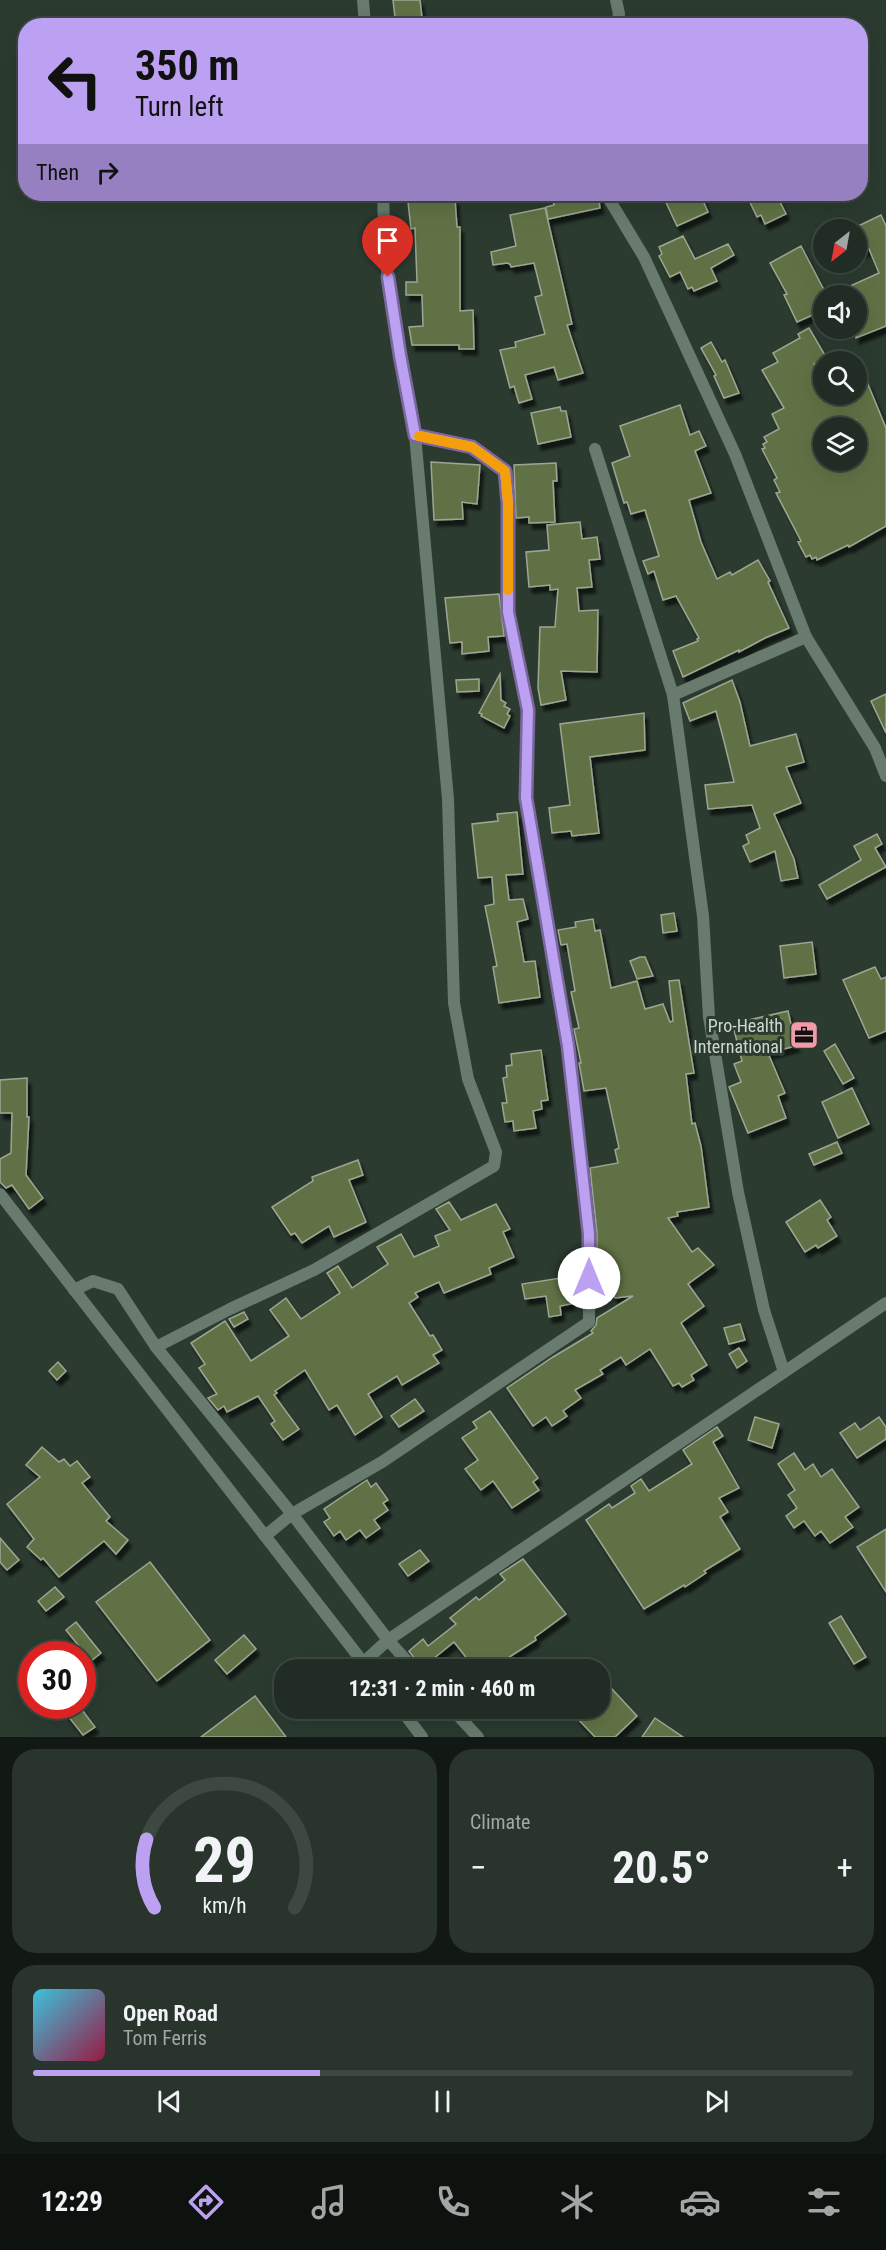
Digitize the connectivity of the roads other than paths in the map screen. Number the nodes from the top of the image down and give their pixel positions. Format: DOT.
graph roads {
  1 [pos="363,0"];
  2 [pos="616,0"];
  3 [pos="364,18"];
  4 [pos="618,18"];
  5 [pos="383,201"];
  6 [pos="610,201"];
  7 [pos="415,435"];
  8 [pos="595,449"];
  9 [pos="806,637"];
  10 [pos="673,695"];
  11 [pos="886,776"];
  12 [pos="0,1194"];
  13 [pos="74,1290"];
  14 [pos="886,1303"];
  15 [pos="156,1347"];
  16 [pos="784,1372"];
  17 [pos="292,1514"];
  18 [pos="266,1536"];
  19 [pos="388,1640"];
  20 [pos="362,1659"];
  21 [pos="373,1659"];
  22 [pos="405,1659"];
  23 [pos="408,1719"];
  24 [pos="462,1719"];
  25 [pos="422,1737"];
  26 [pos="478,1737"];
  1 -- 3 [label="street"];
  2 -- 4 [label="street"];
  5 -- 7 [label="street"];
  6 -- 9 [label="street"];
  7 -- 15 [label="street"];
  7 -- 17 [label="street"];
  8 -- 10 [label="street"];
  9 -- 10 [label="street"];
  9 -- 11 [label="street"];
  10 -- 16 [label="street"];
  12 -- 13 [label="street"];
  13 -- 15 [label="street"];
  13 -- 18 [label="street"];
  14 -- 16 [label="street"];
  15 -- 17 [label="street"];
  16 -- 19 [label="street"];
  17 -- 18 [label="street"];
  17 -- 19 [label="street"];
  18 -- 20 [label="street"];
  19 -- 21 [label="street"];
  19 -- 22 [label="street"];
  23 -- 25 [label="street"];
  24 -- 26 [label="street"];
}
